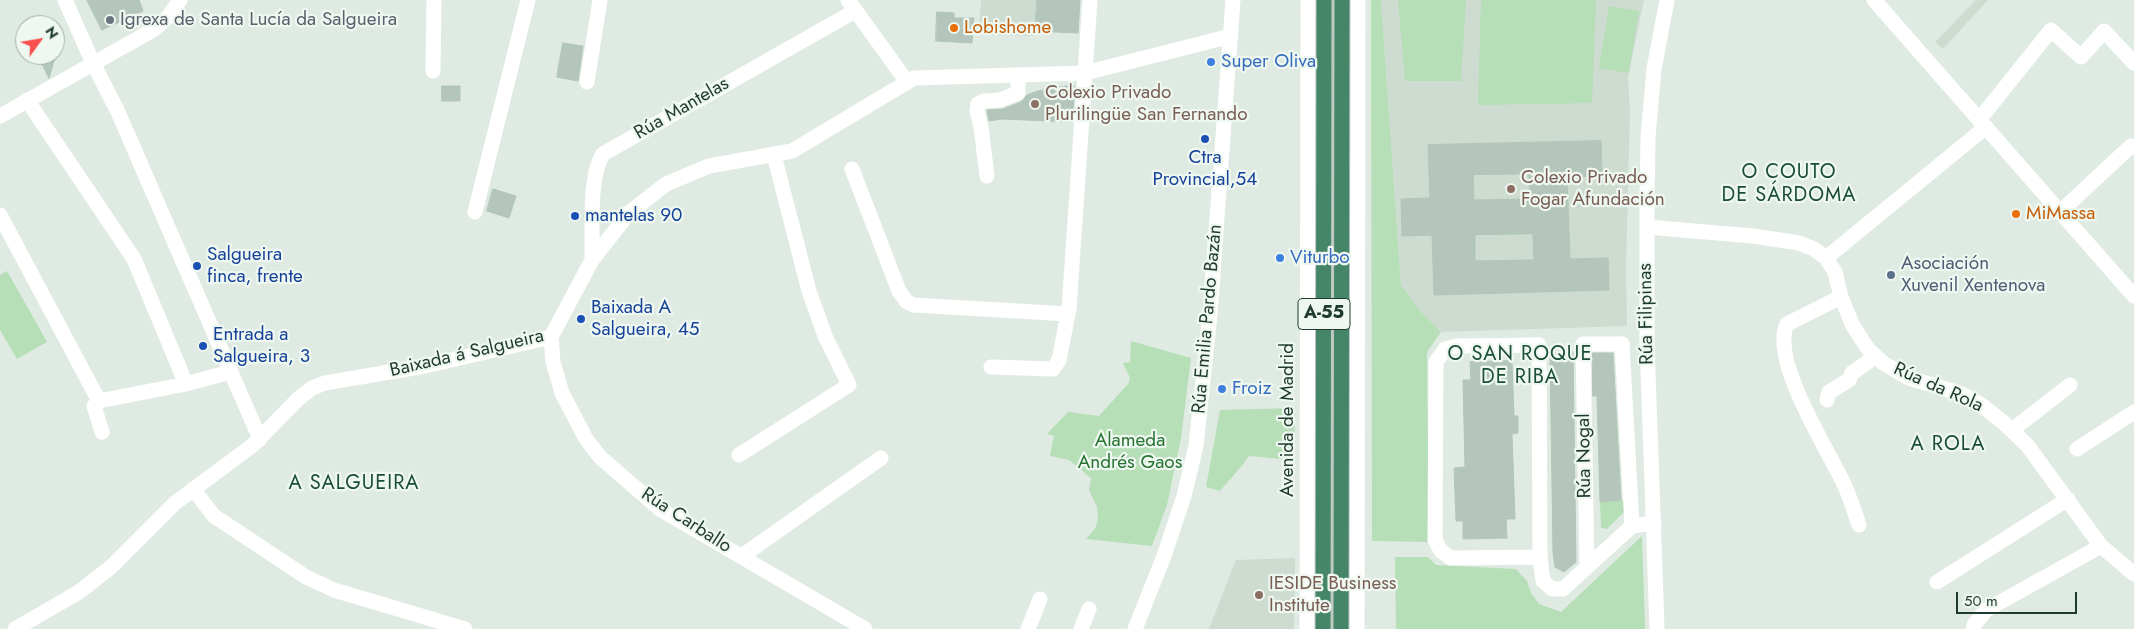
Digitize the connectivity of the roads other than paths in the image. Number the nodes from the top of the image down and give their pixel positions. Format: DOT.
graph roads {
  1 [pos="65,0"];
  2 [pos="180,0"];
  3 [pos="434,0"];
  4 [pos="528,0"];
  5 [pos="600,0"];
  6 [pos="1090,0"];
  7 [pos="1233,0"];
  8 [pos="1308,0"];
  9 [pos="1324,0"];
  10 [pos="1342,0"];
  11 [pos="1358,0"];
  12 [pos="1667,0"];
  13 [pos="1874,0"];
  14 [pos="852,5"];
  15 [pos="1231,36"];
  16 [pos="93,63"];
  17 [pos="2134,63"];
  18 [pos="433,71"];
  19 [pos="1085,74"];
  20 [pos="1018,77"];
  21 [pos="587,82"];
  22 [pos="907,82"];
  23 [pos="27,100"];
  24 [pos="0,116"];
  25 [pos="1983,124"];
  26 [pos="2131,146"];
  27 [pos="774,155"];
  28 [pos="852,169"];
  29 [pos="987,176"];
  30 [pos="475,212"];
  31 [pos="2060,212"];
  32 [pos="0,215"];
  33 [pos="1647,227"];
  34 [pos="1826,258"];
  35 [pos="592,260"];
  36 [pos="2134,296"];
  37 [pos="1841,297"];
  38 [pos="1069,311"];
  39 [pos="551,337"];
  40 [pos="1874,355"];
  41 [pos="991,367"];
  42 [pos="230,372"];
  43 [pos="186,384"];
  44 [pos="2070,385"];
  45 [pos="99,400"];
  46 [pos="1826,400"];
  47 [pos="2134,412"];
  48 [pos="2012,430"];
  49 [pos="102,432"];
  50 [pos="260,439"];
  51 [pos="2077,449"];
  52 [pos="739,455"];
  53 [pos="881,458"];
  54 [pos="193,489"];
  55 [pos="2068,499"];
  56 [pos="1654,524"];
  57 [pos="1859,525"];
  58 [pos="1632,526"];
  59 [pos="2101,546"];
  60 [pos="742,556"];
  61 [pos="1540,557"];
  62 [pos="1587,567"];
  63 [pos="2134,574"];
  64 [pos="1937,582"];
  65 [pos="1040,599"];
  66 [pos="1089,609"];
  67 [pos="15,629"];
  68 [pos="465,629"];
  69 [pos="865,629"];
  70 [pos="1028,629"];
  71 [pos="1081,629"];
  72 [pos="1134,629"];
  73 [pos="1307,629"];
  74 [pos="1323,629"];
  75 [pos="1341,629"];
  76 [pos="1357,629"];
  77 [pos="1658,629"];
  78 [pos="1973,629"];
  1 -- 16 [label="street"];
  2 -- 16 [label="street"];
  3 -- 18 [label="street"];
  4 -- 30 [label="street"];
  5 -- 21 [label="street"];
  6 -- 19 [label="street"];
  7 -- 15 [label="street, Rúa Emilia Pardo Bazán"];
  8 -- 73 [label="street, Avenida de Madrid"];
  9 -- 74 [label="highway, Avenida de Madrid / A-55"];
  10 -- 75 [label="highway, A-55"];
  11 -- 76 [label="street"];
  12 -- 33 [label="street, Rúa Filipinas"];
  13 -- 25 [label="street"];
  14 -- 22 [label="street"];
  14 -- 35 [label="street, Rúa Mantelas"];
  15 -- 19 [label="street, Baixada á Salgueira"];
  15 -- 72 [label="street, Rúa Emilia Pardo Bazán"];
  16 -- 23 [label="street"];
  16 -- 42 [label="street"];
  17 -- 25 [label="street"];
  19 -- 20 [label="street, Baixada á Salgueira"];
  19 -- 38 [label="street"];
  20 -- 22 [label="street, Baixada á Salgueira"];
  20 -- 29 [label="street"];
  22 -- 27 [label="street, Baixada á Salgueira"];
  23 -- 24 [label="street"];
  23 -- 43 [label="street"];
  25 -- 31 [label="street"];
  25 -- 34 [label="street"];
  26 -- 31 [label="street"];
  27 -- 35 [label="street, Baixada á Salgueira"];
  27 -- 52 [label="street"];
  28 -- 38 [label="street"];
  31 -- 36 [label="street"];
  32 -- 45 [label="street"];
  33 -- 34 [label="street"];
  33 -- 56 [label="street, Rúa Filipinas"];
  34 -- 37 [label="street, Rúa da Rola"];
  35 -- 39 [label="street, Baixada á Salgueira"];
  37 -- 40 [label="street, Rúa da Rola"];
  37 -- 57 [label="street"];
  38 -- 41 [label="street"];
  39 -- 50 [label="street, Baixada á Salgueira"];
  39 -- 60 [label="street, Rúa Carballo"];
  40 -- 46 [label="street"];
  40 -- 48 [label="street, Rúa da Rola"];
  42 -- 43 [label="street"];
  42 -- 50 [label="street"];
  43 -- 45 [label="street"];
  44 -- 48 [label="street"];
  45 -- 49 [label="street"];
  47 -- 51 [label="street"];
  48 -- 55 [label="street, Rúa da Rola"];
  50 -- 54 [label="street, Baixada á Salgueira"];
  53 -- 60 [label="street"];
  54 -- 67 [label="street, Baixada á Salgueira"];
  54 -- 68 [label="street"];
  55 -- 59 [label="street, Rúa da Rola"];
  55 -- 64 [label="street"];
  56 -- 58 [label="street"];
  56 -- 77 [label="street, Rúa Filipinas"];
  58 -- 62 [label="street"];
  58 -- 62 [label="street, Rúa Nogal"];
  59 -- 63 [label="street, Rúa da Rola"];
  59 -- 78 [label="street"];
  60 -- 69 [label="street, Rúa Carballo"];
  61 -- 61 [label="street"];
  61 -- 62 [label="street"];
  65 -- 70 [label="street"];
  66 -- 71 [label="street"];
}
